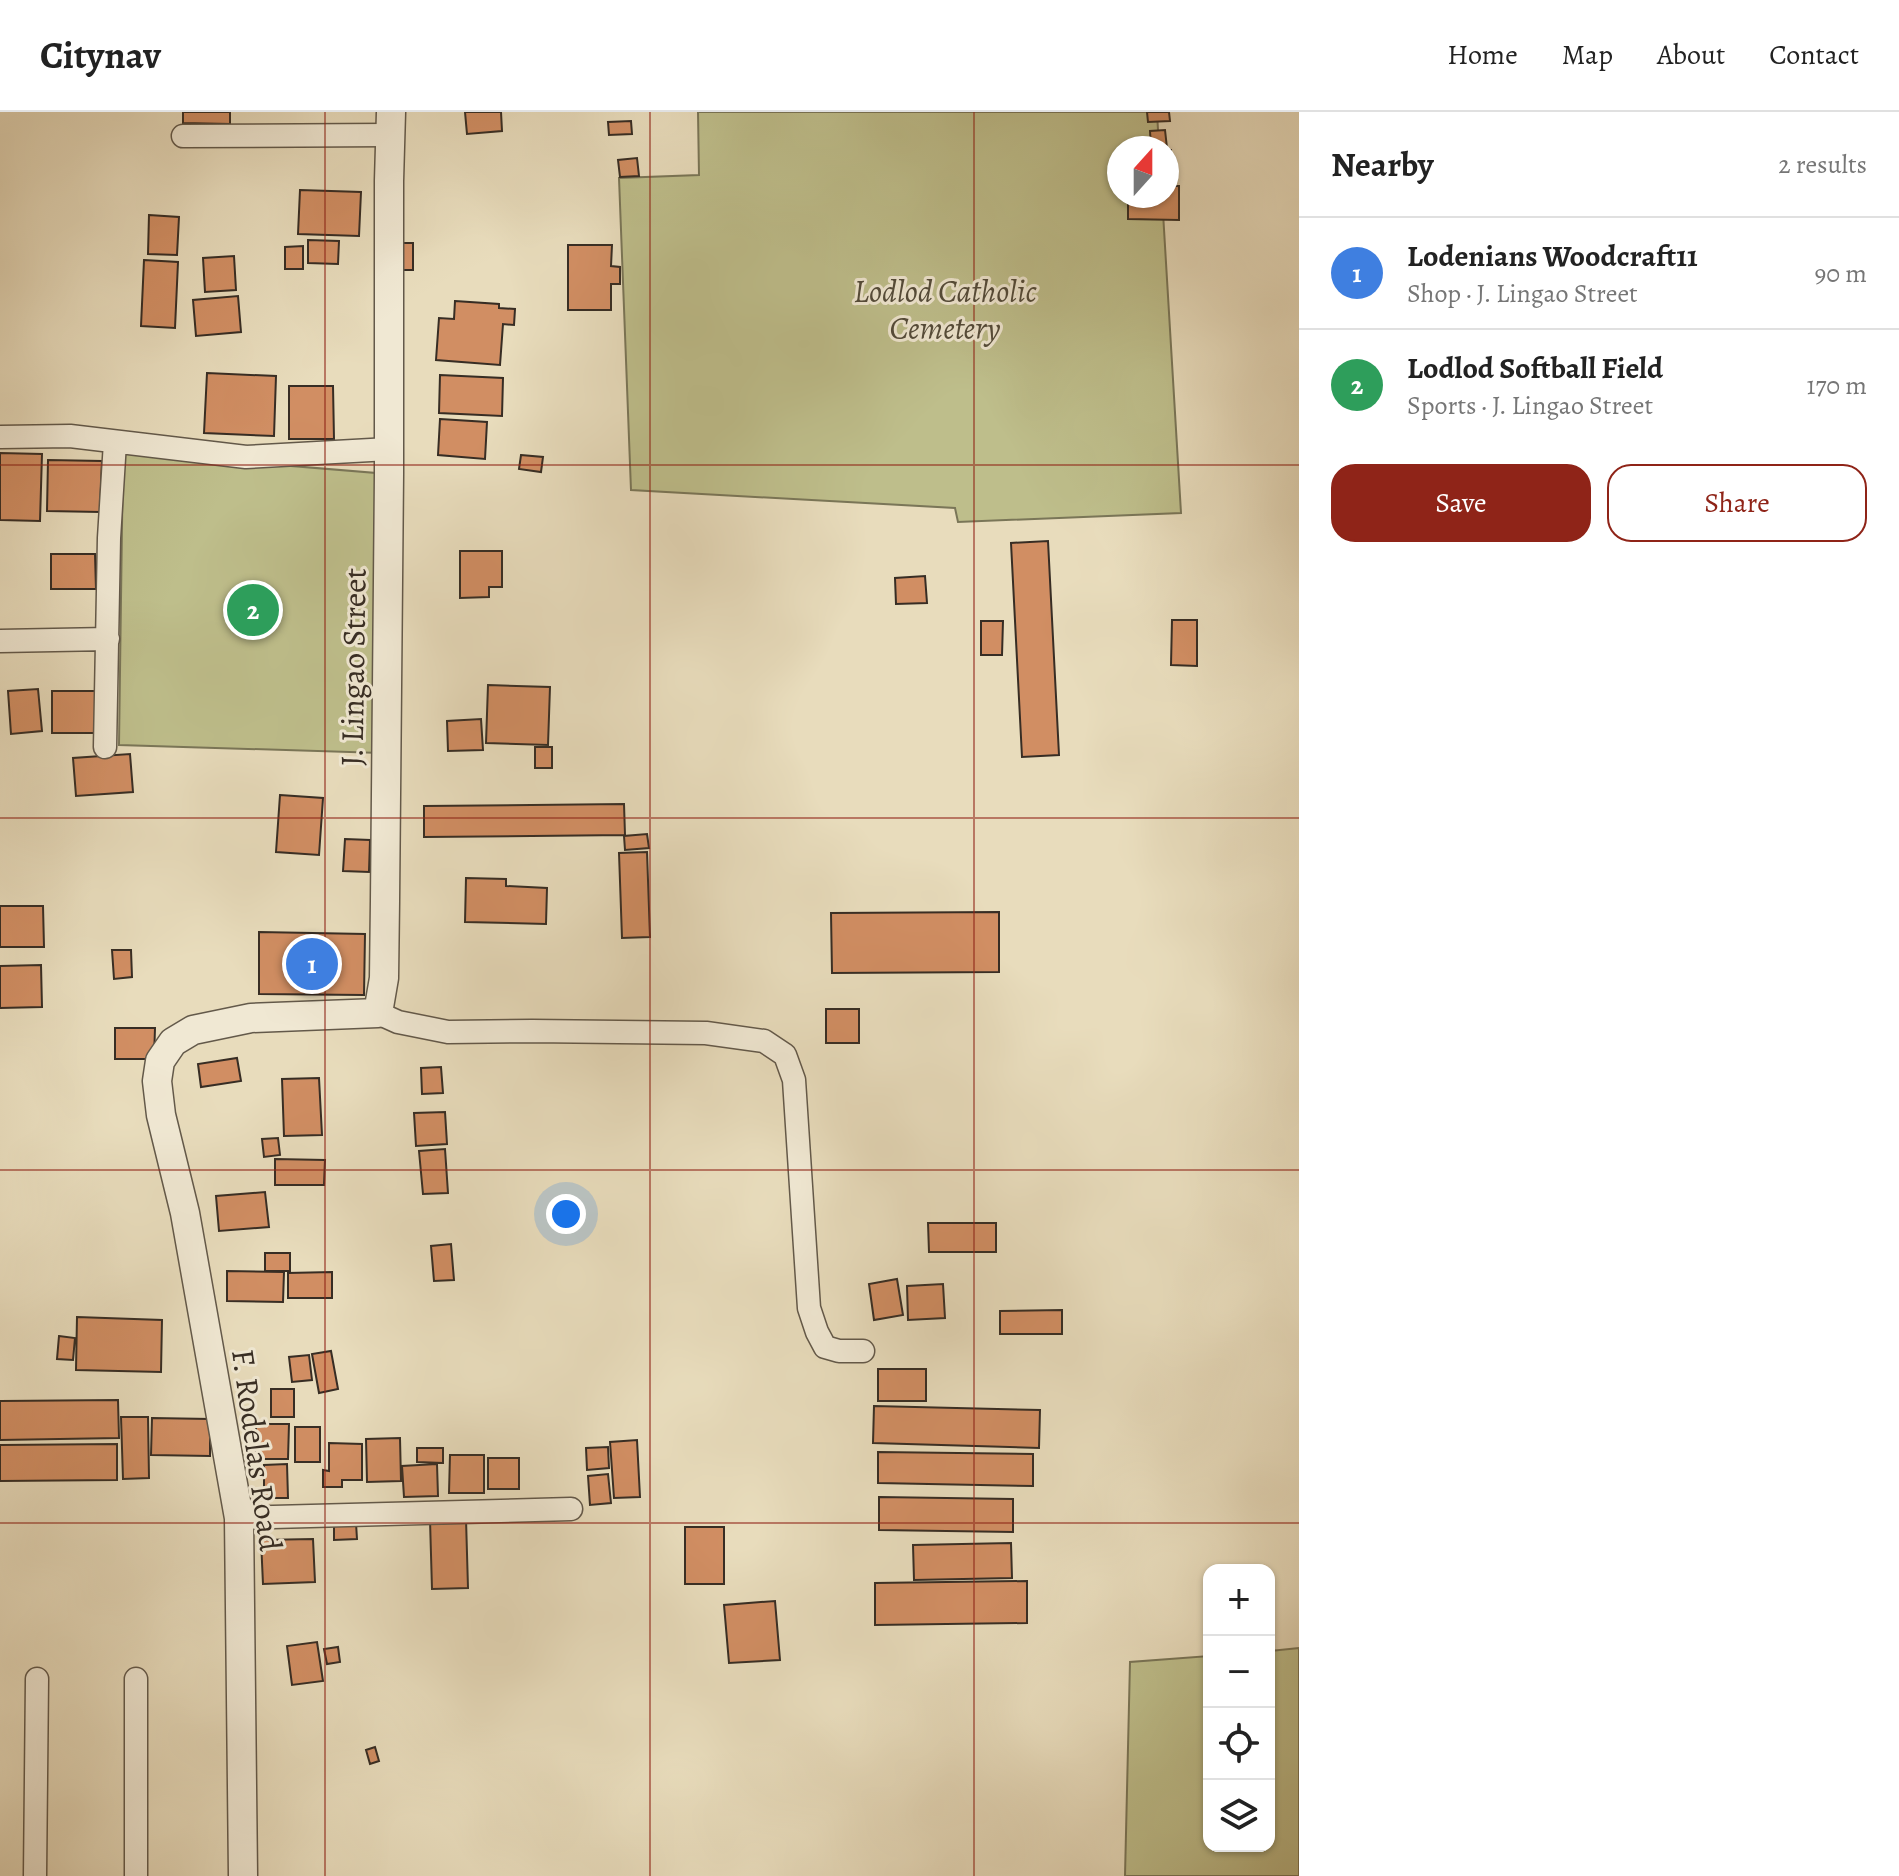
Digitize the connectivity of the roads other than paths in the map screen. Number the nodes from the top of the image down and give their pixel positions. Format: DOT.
graph roads {
  1 [pos="391,124"];
  2 [pos="183,136"];
  3 [pos="0,437"];
  4 [pos="115,442"];
  5 [pos="389,449"];
  6 [pos="108,639"];
  7 [pos="0,641"];
  8 [pos="105,747"];
  9 [pos="378,1013"];
  10 [pos="863,1351"];
  11 [pos="571,1509"];
  12 [pos="239,1518"];
  13 [pos="37,1679"];
  14 [pos="136,1679"];
  15 [pos="35,1876"];
  16 [pos="136,1876"];
  17 [pos="243,1876"];
  1 -- 2 [label="street"];
  1 -- 5 [label="street, J. Lingao Street"];
  3 -- 4 [label="street"];
  4 -- 5 [label="street"];
  4 -- 6 [label="street"];
  5 -- 9 [label="street, J. Lingao Street"];
  6 -- 7 [label="street"];
  6 -- 8 [label="street"];
  9 -- 10 [label="street"];
  9 -- 12 [label="street, F. Rodelas Road"];
  11 -- 12 [label="street"];
  12 -- 17 [label="street, F. Rodelas Road"];
  13 -- 15 [label="street"];
  14 -- 16 [label="street"];
}
